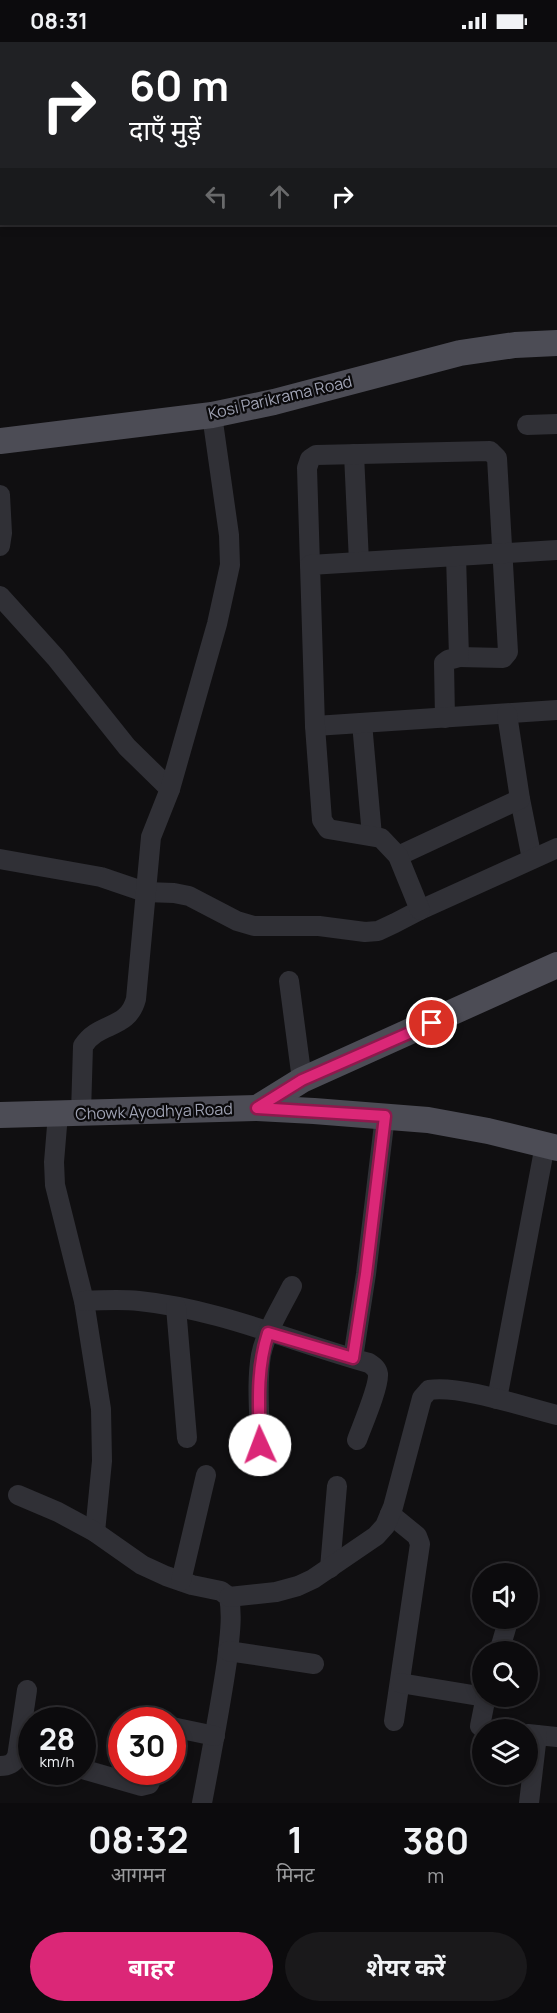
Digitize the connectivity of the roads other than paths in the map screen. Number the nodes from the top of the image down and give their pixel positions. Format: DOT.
graph roads {
  1 [pos="557,343"];
  2 [pos="212,415"];
  3 [pos="557,424"];
  4 [pos="527,425"];
  5 [pos="0,441"];
  6 [pos="354,454"];
  7 [pos="0,495"];
  8 [pos="0,546"];
  9 [pos="557,550"];
  10 [pos="504,553"];
  11 [pos="456,556"];
  12 [pos="359,562"];
  13 [pos="310,565"];
  14 [pos="0,596"];
  15 [pos="459,657"];
  16 [pos="557,710"];
  17 [pos="507,714"];
  18 [pos="445,718"];
  19 [pos="362,723"];
  20 [pos="315,726"];
  21 [pos="170,789"];
  22 [pos="520,799"];
  23 [pos="372,836"];
  24 [pos="557,848"];
  25 [pos="399,856"];
  26 [pos="0,859"];
  27 [pos="532,860"];
  28 [pos="145,892"];
  29 [pos="420,910"];
  30 [pos="557,965"];
  31 [pos="289,981"];
  32 [pos="302,1080"];
  33 [pos="257,1108"];
  34 [pos="69,1114"];
  35 [pos="0,1115"];
  36 [pos="385,1116"];
  37 [pos="551,1146"];
  38 [pos="292,1286"];
  39 [pos="84,1301"];
  40 [pos="176,1307"];
  41 [pos="268,1333"];
  42 [pos="353,1358"];
  43 [pos="497,1399"];
  44 [pos="557,1416"];
  45 [pos="188,1438"];
  46 [pos="357,1440"];
  47 [pos="260,1445"];
  48 [pos="206,1475"];
  49 [pos="337,1486"];
  50 [pos="18,1495"];
  51 [pos="390,1514"];
  52 [pos="95,1532"];
  53 [pos="330,1568"];
  54 [pos="181,1581"];
  55 [pos="229,1597"];
  56 [pos="228,1651"];
  57 [pos="315,1665"];
  58 [pos="400,1683"];
  59 [pos="27,1690"];
  60 [pos="472,1695"];
  61 [pos="394,1721"];
  62 [pos="186,1730"];
  63 [pos="538,1735"];
  64 [pos="215,1736"];
  65 [pos="557,1737"];
  66 [pos="16,1760"];
  67 [pos="530,1785"];
  68 [pos="202,1803"];
  69 [pos="529,1803"];
  1 -- 2 [label="main road, Kosi Parikrama Road"];
  2 -- 5 [label="main road, Kosi Parikrama Road"];
  2 -- 21 [label="street"];
  3 -- 4 [label="street"];
  6 -- 10 [label="street"];
  6 -- 12 [label="street"];
  6 -- 13 [label="street"];
  7 -- 8 [label="street"];
  9 -- 10 [label="street"];
  10 -- 11 [label="street"];
  10 -- 15 [label="street"];
  11 -- 12 [label="street"];
  11 -- 15 [label="street"];
  12 -- 13 [label="street"];
  13 -- 20 [label="street"];
  14 -- 21 [label="street"];
  15 -- 18 [label="street"];
  16 -- 17 [label="street"];
  17 -- 18 [label="street"];
  17 -- 22 [label="street"];
  18 -- 19 [label="street"];
  19 -- 20 [label="street"];
  19 -- 23 [label="street"];
  20 -- 23 [label="street"];
  21 -- 28 [label="street"];
  22 -- 25 [label="street"];
  22 -- 27 [label="street"];
  23 -- 25 [label="street"];
  24 -- 27 [label="street"];
  25 -- 29 [label="street"];
  26 -- 28 [label="street"];
  27 -- 29 [label="street"];
  28 -- 29 [label="street"];
  28 -- 34 [label="street"];
  30 -- 32 [label="main road"];
  31 -- 32 [label="street"];
  32 -- 33 [label="main road"];
  33 -- 34 [label="main road, Chowk Ayodhya Road"];
  33 -- 36 [label="main road, Chowk Ayodhya Road"];
  34 -- 35 [label="main road, Chowk Ayodhya Road"];
  34 -- 39 [label="street"];
  36 -- 37 [label="main road, Chowk Ayodhya Road"];
  36 -- 42 [label="street"];
  37 -- 43 [label="street"];
  38 -- 41 [label="street"];
  39 -- 40 [label="street"];
  39 -- 52 [label="street"];
  40 -- 41 [label="street"];
  40 -- 45 [label="street"];
  41 -- 42 [label="street"];
  41 -- 47 [label="street"];
  42 -- 46 [label="street"];
  43 -- 44 [label="street"];
  43 -- 51 [label="street"];
  48 -- 54 [label="street"];
  49 -- 53 [label="street"];
  50 -- 52 [label="street"];
  51 -- 53 [label="street"];
  51 -- 58 [label="street"];
  52 -- 54 [label="street"];
  53 -- 55 [label="street"];
  54 -- 55 [label="street"];
  55 -- 56 [label="street"];
  56 -- 57 [label="street"];
  56 -- 64 [label="street"];
  58 -- 60 [label="street"];
  58 -- 61 [label="street"];
  59 -- 66 [label="street"];
  62 -- 64 [label="street"];
  63 -- 65 [label="street"];
  64 -- 68 [label="street"];
  67 -- 69 [label="street"];
}
